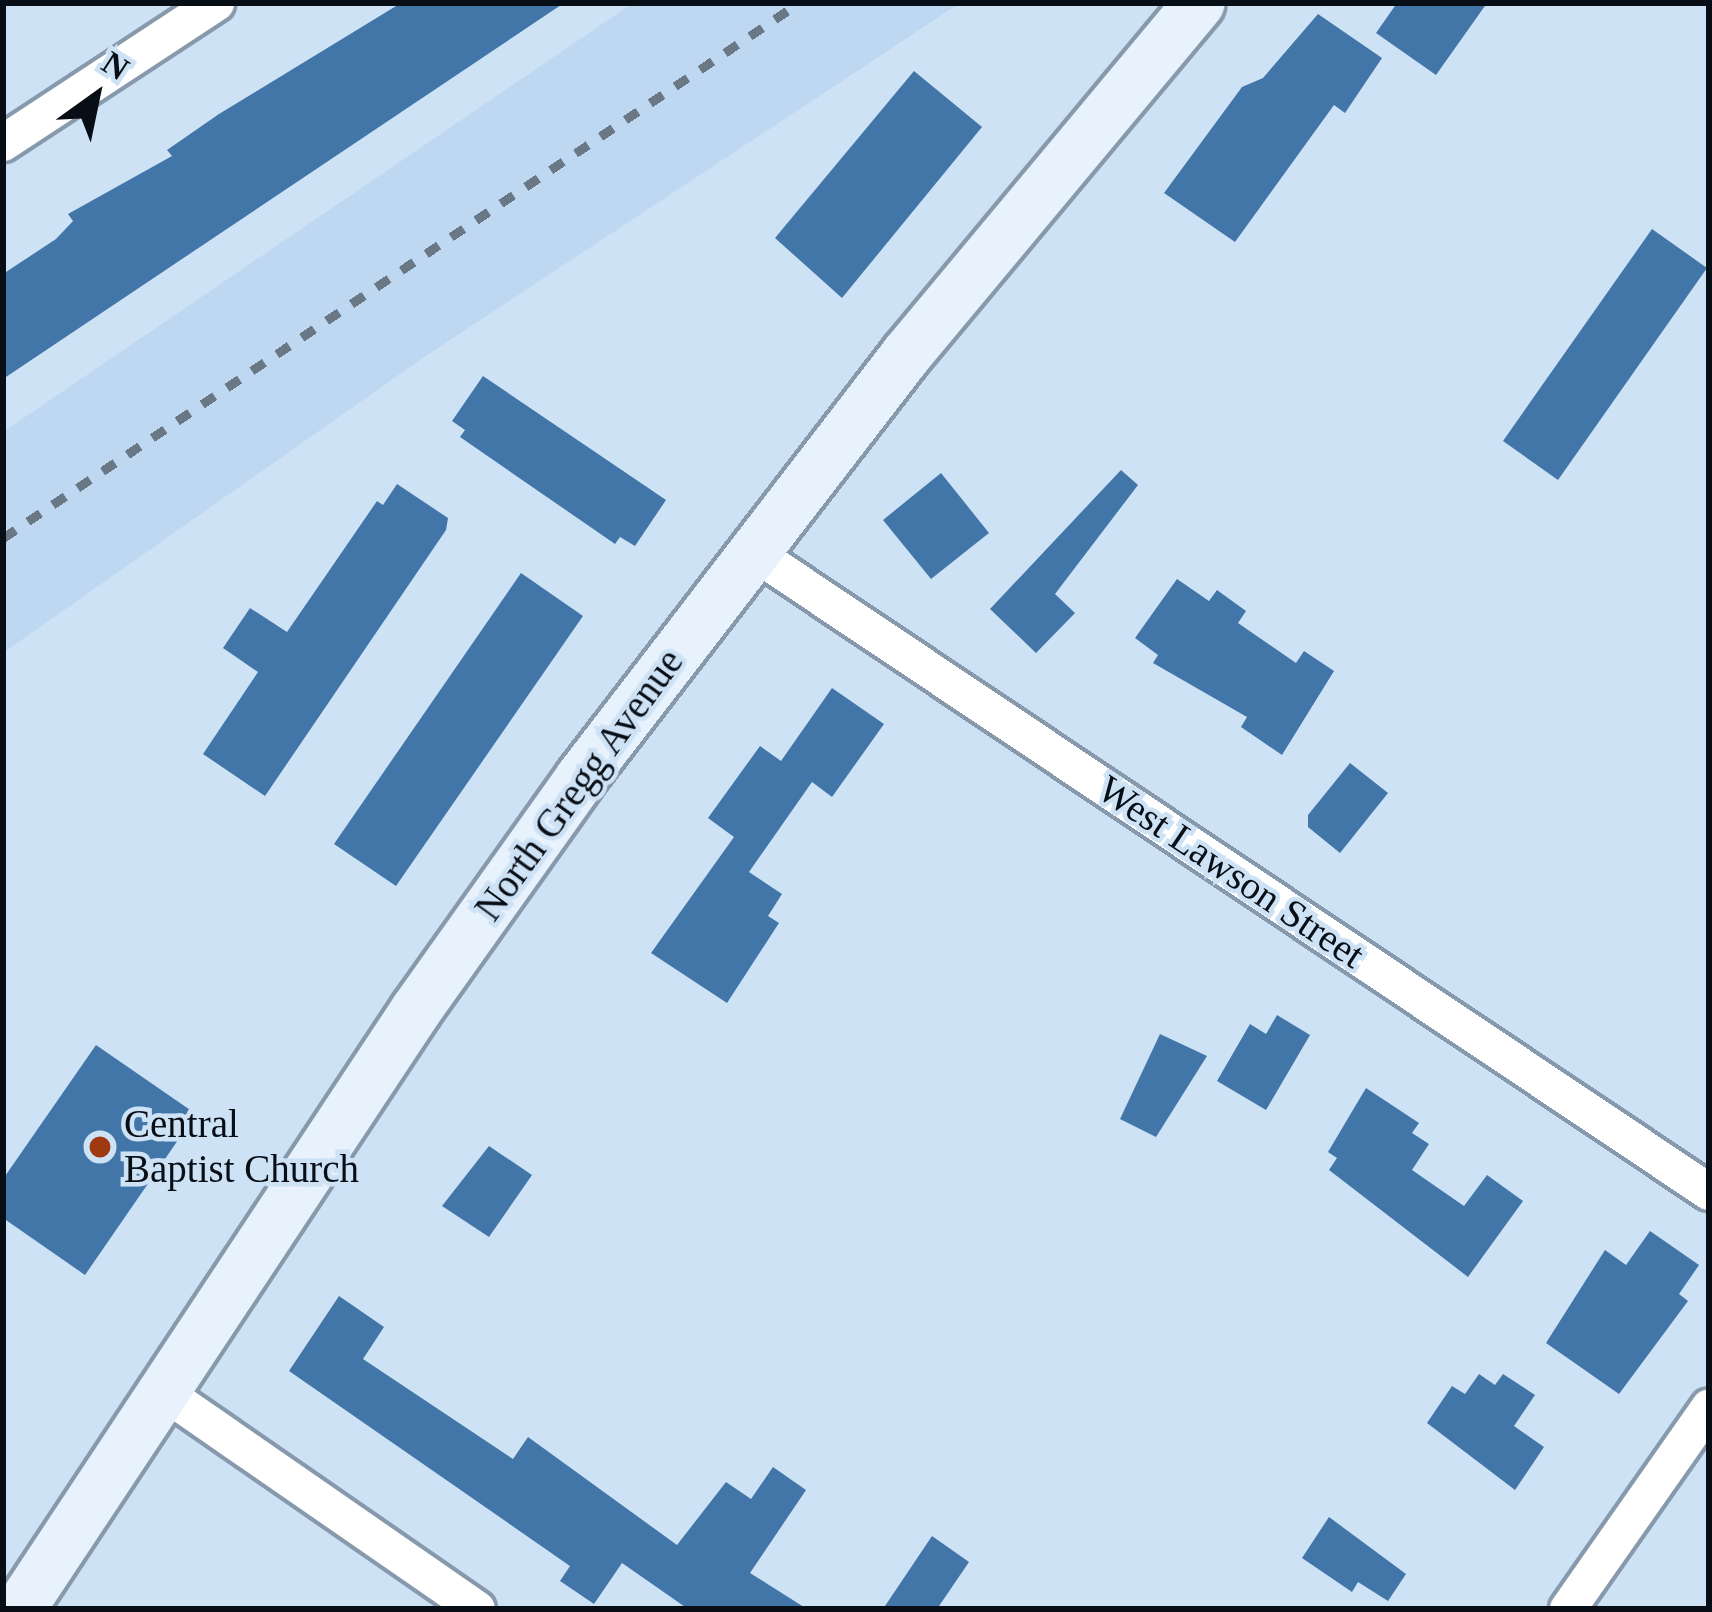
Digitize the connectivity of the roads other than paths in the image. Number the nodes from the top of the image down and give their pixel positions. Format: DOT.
graph roads {
  1 [pos="216,3"];
  2 [pos="1198,3"];
  3 [pos="3,143"];
  4 [pos="753,552"];
  5 [pos="1709,1192"];
  6 [pos="162,1391"];
  7 [pos="1709,1408"];
  8 [pos="19,1609"];
  9 [pos="478,1609"];
  10 [pos="1568,1609"];
  1 -- 3 [label="street"];
  2 -- 4 [label="main road, North Gregg Avenue"];
  4 -- 5 [label="street, West Lawson Street"];
  4 -- 6 [label="main road, North Gregg Avenue"];
  6 -- 8 [label="main road, North Gregg Avenue"];
  6 -- 9 [label="street"];
  7 -- 10 [label="street"];
}
